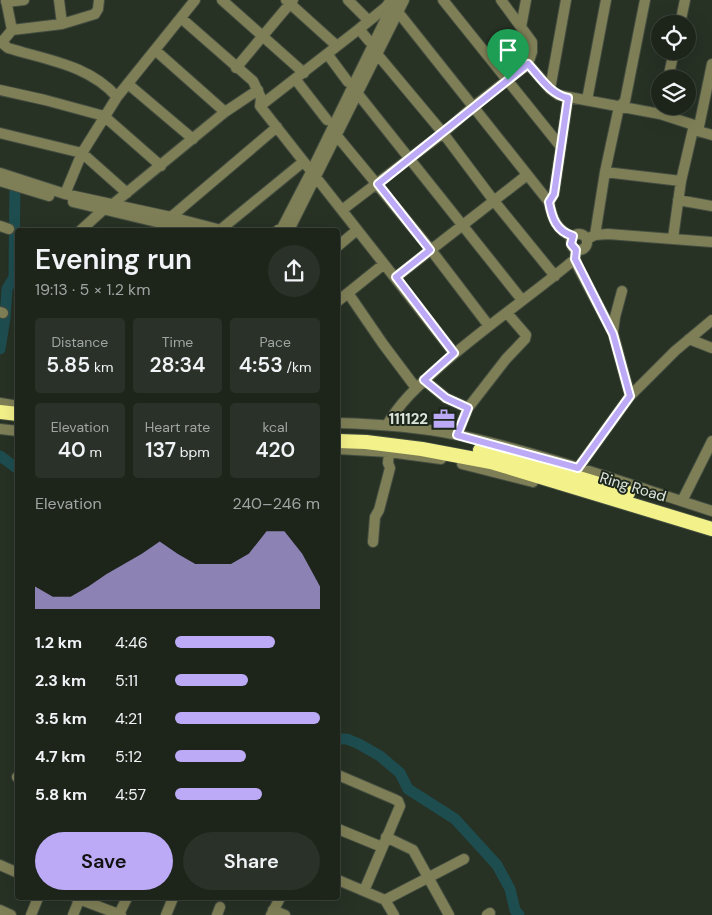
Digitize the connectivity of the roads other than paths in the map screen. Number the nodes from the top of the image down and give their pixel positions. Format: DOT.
graph roads {
  1 [pos="24,0"];
  2 [pos="59,0"];
  3 [pos="99,0"];
  4 [pos="195,0"];
  5 [pos="222,0"];
  6 [pos="348,0"];
  7 [pos="391,0"];
  8 [pos="395,0"];
  9 [pos="404,0"];
  10 [pos="443,0"];
  11 [pos="501,0"];
  12 [pos="526,0"];
  13 [pos="566,0"];
  14 [pos="606,0"];
  15 [pos="645,0"];
  16 [pos="685,0"];
  17 [pos="6,1"];
  18 [pos="289,1"];
  19 [pos="398,12"];
  20 [pos="682,15"];
  21 [pos="181,18"];
  22 [pos="369,21"];
  23 [pos="62,24"];
  24 [pos="521,27"];
  25 [pos="359,29"];
  26 [pos="12,30"];
  27 [pos="262,36"];
  28 [pos="368,41"];
  29 [pos="1,42"];
  30 [pos="338,46"];
  31 [pos="155,50"];
  32 [pos="377,54"];
  33 [pos="328,55"];
  34 [pos="528,64"];
  35 [pos="712,65"];
  36 [pos="236,68"];
  37 [pos="304,73"];
  38 [pos="296,80"];
  39 [pos="508,80"];
  40 [pos="348,82"];
  41 [pos="128,84"];
  42 [pos="550,89"];
  43 [pos="0,90"];
  44 [pos="258,90"];
  45 [pos="358,94"];
  46 [pos="117,97"];
  47 [pos="568,98"];
  48 [pos="587,100"];
  49 [pos="260,106"];
  50 [pos="474,106"];
  51 [pos="619,107"];
  52 [pos="651,109"];
  53 [pos="225,112"];
  54 [pos="671,115"];
  55 [pos="104,116"];
  56 [pos="327,120"];
  57 [pos="276,127"];
  58 [pos="696,128"];
  59 [pos="0,133"];
  60 [pos="443,133"];
  61 [pos="337,136"];
  62 [pos="712,136"];
  63 [pos="193,139"];
  64 [pos="561,147"];
  65 [pos="82,153"];
  66 [pos="409,158"];
  67 [pos="304,162"];
  68 [pos="161,166"];
  69 [pos="605,172"];
  70 [pos="0,173"];
  71 [pos="314,175"];
  72 [pos="527,175"];
  73 [pos="0,181"];
  74 [pos="681,181"];
  75 [pos="16,183"];
  76 [pos="378,184"];
  77 [pos="127,193"];
  78 [pos="65,194"];
  79 [pos="678,200"];
  80 [pos="494,201"];
  81 [pos="549,202"];
  82 [pos="107,205"];
  83 [pos="712,206"];
  84 [pos="342,210"];
  85 [pos="167,220"];
  86 [pos="462,225"];
  87 [pos="83,228"];
  88 [pos="157,228"];
  89 [pos="185,228"];
  90 [pos="209,228"];
  91 [pos="222,228"];
  92 [pos="282,228"];
  93 [pos="290,228"];
  94 [pos="357,230"];
  95 [pos="573,236"];
  96 [pos="591,237"];
  97 [pos="673,238"];
  98 [pos="712,242"];
  99 [pos="340,244"];
  100 [pos="430,250"];
  101 [pos="575,255"];
  102 [pos="384,264"];
  103 [pos="555,276"];
  104 [pos="396,277"];
  105 [pos="622,291"];
  106 [pos="348,293"];
  107 [pos="340,299"];
  108 [pos="522,300"];
  109 [pos="507,313"];
  110 [pos="712,320"];
  111 [pos="489,326"];
  112 [pos="613,334"];
  113 [pos="689,339"];
  114 [pos="712,348"];
  115 [pos="454,353"];
  116 [pos="424,380"];
  117 [pos="416,388"];
  118 [pos="630,396"];
  119 [pos="15,408"];
  120 [pos="468,408"];
  121 [pos="3,416"];
  122 [pos="15,421"];
  123 [pos="340,422"];
  124 [pos="387,425"];
  125 [pos="15,428"];
  126 [pos="340,432"];
  127 [pos="457,435"];
  128 [pos="340,441"];
  129 [pos="712,441"];
  130 [pos="340,449"];
  131 [pos="389,452"];
  132 [pos="578,468"];
  133 [pos="682,501"];
  134 [pos="712,511"];
  135 [pos="712,519"];
  136 [pos="712,529"];
  137 [pos="712,535"];
  138 [pos="373,542"];
  139 [pos="340,776"];
  140 [pos="340,830"];
  141 [pos="384,842"];
  142 [pos="464,859"];
  143 [pos="0,865"];
  144 [pos="15,868"];
  145 [pos="429,877"];
  146 [pos="340,881"];
  147 [pos="364,891"];
  148 [pos="37,900"];
  149 [pos="78,900"];
  150 [pos="84,900"];
  151 [pos="126,900"];
  152 [pos="173,900"];
  153 [pos="279,900"];
  154 [pos="386,900"];
  155 [pos="0,910"];
  156 [pos="272,912"];
  157 [pos="11,915"];
  158 [pos="31,915"];
  159 [pos="73,915"];
  160 [pos="120,915"];
  161 [pos="166,915"];
  162 [pos="285,915"];
  163 [pos="394,915"];
  164 [pos="449,915"];
  1 -- 17 [label="street"];
  2 -- 23 [label="street"];
  3 -- 23 [label="street"];
  4 -- 21 [label="street"];
  5 -- 27 [label="street"];
  6 -- 22 [label="street"];
  7 -- 22 [label="street"];
  8 -- 71 [label="street"];
  9 -- 19 [label="street"];
  10 -- 39 [label="street"];
  11 -- 24 [label="street"];
  12 -- 24 [label="street"];
  13 -- 42 [label="street"];
  14 -- 48 [label="street"];
  15 -- 51 [label="street"];
  16 -- 20 [label="street"];
  17 -- 26 [label="street"];
  18 -- 27 [label="street"];
  18 -- 30 [label="street"];
  19 -- 32 [label="street"];
  19 -- 50 [label="street"];
  21 -- 31 [label="street"];
  21 -- 36 [label="street"];
  22 -- 25 [label="street"];
  23 -- 26 [label="street"];
  24 -- 34 [label="street"];
  25 -- 28 [label="street"];
  25 -- 30 [label="street"];
  26 -- 29 [label="street"];
  27 -- 36 [label="street"];
  27 -- 37 [label="street"];
  29 -- 46 [label="street"];
  30 -- 33 [label="street"];
  31 -- 41 [label="street"];
  31 -- 53 [label="street"];
  32 -- 45 [label="street"];
  32 -- 60 [label="street"];
  33 -- 37 [label="street"];
  33 -- 40 [label="street"];
  34 -- 39 [label="street"];
  34 -- 42 [label="street"];
  35 -- 58 [label="street"];
  36 -- 44 [label="street"];
  37 -- 38 [label="street"];
  38 -- 49 [label="street"];
  38 -- 56 [label="street"];
  39 -- 50 [label="street"];
  39 -- 64 [label="street"];
  41 -- 46 [label="street"];
  41 -- 63 [label="street"];
  42 -- 47 [label="street"];
  43 -- 55 [label="street"];
  44 -- 49 [label="street"];
  44 -- 53 [label="street"];
  45 -- 61 [label="street"];
  45 -- 66 [label="street"];
  46 -- 55 [label="street"];
  47 -- 48 [label="street"];
  47 -- 64 [label="street"];
  48 -- 51 [label="street"];
  49 -- 57 [label="street"];
  50 -- 60 [label="street"];
  50 -- 72 [label="street"];
  51 -- 52 [label="street"];
  51 -- 69 [label="street"];
  53 -- 63 [label="street"];
  54 -- 58 [label="street"];
  55 -- 65 [label="street"];
  55 -- 68 [label="street"];
  57 -- 67 [label="street"];
  57 -- 85 [label="street"];
  58 -- 62 [label="street"];
  58 -- 74 [label="street"];
  59 -- 65 [label="street"];
  60 -- 66 [label="street"];
  60 -- 80 [label="street"];
  61 -- 71 [label="street"];
  61 -- 76 [label="street"];
  63 -- 68 [label="street"];
  64 -- 81 [label="street"];
  65 -- 77 [label="street"];
  65 -- 78 [label="street"];
  66 -- 76 [label="street"];
  66 -- 86 [label="street"];
  67 -- 71 [label="street"];
  67 -- 91 [label="street"];
  68 -- 77 [label="street"];
  69 -- 74 [label="street"];
  69 -- 96 [label="street"];
  70 -- 75 [label="street"];
  71 -- 84 [label="street"];
  71 -- 92 [label="street"];
  71 -- 93 [label="street"];
  72 -- 80 [label="street"];
  72 -- 81 [label="street"];
  73 -- 75 [label="street"];
  74 -- 79 [label="street"];
  75 -- 78 [label="street"];
  75 -- 82 [label="street"];
  76 -- 84 [label="street"];
  76 -- 100 [label="street"];
  77 -- 82 [label="street"];
  78 -- 82 [label="street"];
  79 -- 83 [label="street"];
  79 -- 97 [label="street"];
  80 -- 86 [label="street"];
  80 -- 103 [label="street"];
  81 -- 95 [label="street"];
  82 -- 85 [label="street"];
  82 -- 87 [label="street"];
  84 -- 94 [label="street"];
  85 -- 88 [label="street"];
  85 -- 89 [label="street"];
  85 -- 90 [label="street"];
  86 -- 100 [label="street"];
  86 -- 108 [label="street"];
  94 -- 99 [label="street"];
  94 -- 102 [label="street"];
  95 -- 96 [label="street"];
  95 -- 101 [label="street"];
  96 -- 97 [label="street"];
  96 -- 101 [label="street"];
  97 -- 98 [label="street"];
  100 -- 104 [label="street"];
  100 -- 111 [label="street"];
  101 -- 103 [label="street"];
  101 -- 112 [label="street"];
  102 -- 104 [label="street"];
  102 -- 106 [label="street"];
  103 -- 108 [label="street"];
  104 -- 115 [label="street"];
  105 -- 112 [label="street"];
  106 -- 107 [label="street"];
  106 -- 117 [label="street"];
  108 -- 109 [label="street"];
  109 -- 111 [label="street"];
  109 -- 120 [label="street"];
  110 -- 113 [label="street"];
  111 -- 115 [label="street"];
  112 -- 118 [label="street"];
  113 -- 114 [label="street"];
  113 -- 118 [label="street"];
  115 -- 116 [label="street"];
  116 -- 117 [label="street"];
  116 -- 120 [label="street"];
  117 -- 124 [label="street"];
  118 -- 132 [label="street"];
  119 -- 121 [label="street"];
  120 -- 127 [label="street"];
  121 -- 122 [label="highway"];
  121 -- 125 [label="street"];
  123 -- 124 [label="street"];
  124 -- 127 [label="street"];
  126 -- 135 [label="highway, Ring Road"];
  127 -- 132 [label="street"];
  128 -- 136 [label="highway, Ring Road"];
  129 -- 133 [label="street"];
  130 -- 131 [label="street"];
  131 -- 137 [label="street"];
  131 -- 138 [label="street"];
  132 -- 133 [label="street"];
  133 -- 134 [label="street"];
  139 -- 141 [label="street"];
  140 -- 141 [label="street"];
  141 -- 145 [label="street"];
  141 -- 147 [label="street"];
  142 -- 145 [label="street"];
  143 -- 144 [label="street"];
  145 -- 154 [label="street"];
  145 -- 164 [label="street"];
  146 -- 147 [label="street"];
  147 -- 154 [label="street"];
  148 -- 158 [label="street"];
  149 -- 159 [label="street"];
  150 -- 160 [label="street"];
  151 -- 160 [label="street"];
  152 -- 161 [label="street"];
  153 -- 156 [label="street"];
  154 -- 163 [label="street"];
  155 -- 157 [label="street"];
  156 -- 162 [label="street"];
}
